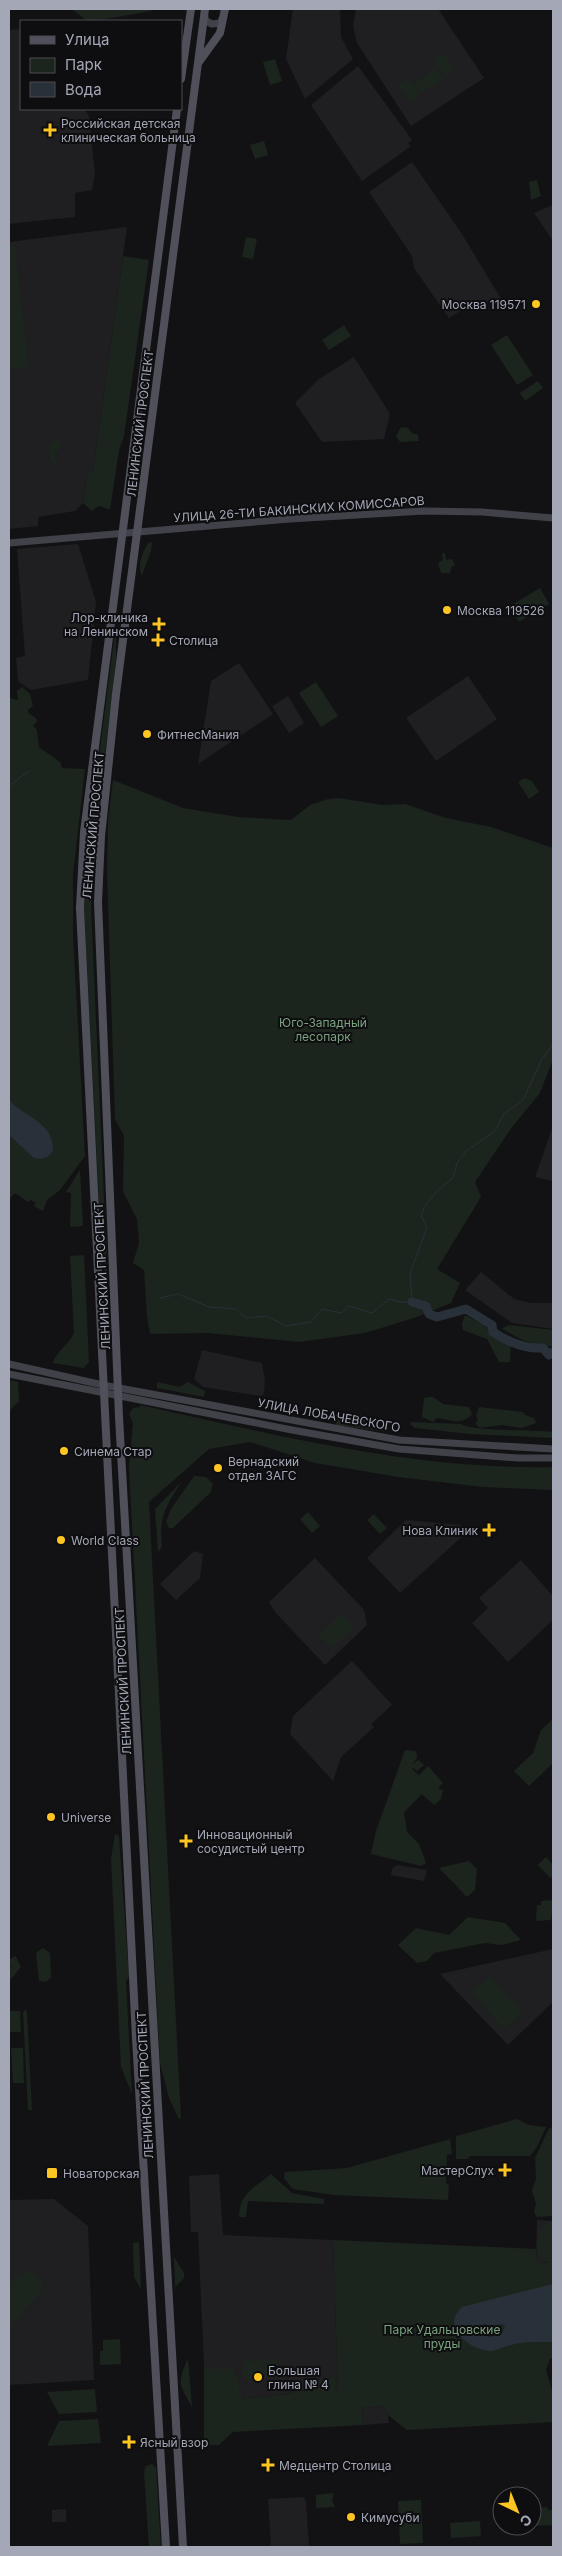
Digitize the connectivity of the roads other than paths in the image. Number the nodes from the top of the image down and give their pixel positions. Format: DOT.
graph roads {
  1 [pos="191,9"];
  2 [pos="205,11"];
  3 [pos="224,13"];
  4 [pos="197,67"];
  5 [pos="182,72"];
  6 [pos="177,110"];
  7 [pos="553,518"];
  8 [pos="122,534"];
  9 [pos="136,534"];
  10 [pos="9,544"];
  11 [pos="9,1364"];
  12 [pos="9,1374"];
  13 [pos="103,1385"];
  14 [pos="118,1387"];
  15 [pos="103,1394"];
  16 [pos="118,1397"];
  17 [pos="553,1449"];
  18 [pos="553,1458"];
  19 [pos="166,2547"];
  20 [pos="183,2547"];
  1 -- 5 [label="main road"];
  2 -- 3 [label="main road"];
  2 -- 4 [label="main road, ЛЕНИНСКИЙ ПРОСПЕКТ"];
  3 -- 4 [label="main road"];
  4 -- 9 [label="main road, ЛЕНИНСКИЙ ПРОСПЕКТ"];
  6 -- 8 [label="main road, ЛЕНИНСКИЙ ПРОСПЕКТ"];
  7 -- 9 [label="main road, УЛИЦА 26-ТИ БАКИНСКИХ КОМИССАРОВ"];
  8 -- 9 [label="main road, УЛИЦА 26-ТИ БАКИНСКИХ КОМИССАРОВ"];
  8 -- 10 [label="main road, УЛИЦА 26-ТИ БАКИНСКИХ КОМИССАРОВ"];
  8 -- 13 [label="main road, ЛЕНИНСКИЙ ПРОСПЕКТ"];
  9 -- 14 [label="main road, ЛЕНИНСКИЙ ПРОСПЕКТ"];
  11 -- 13 [label="main road, УЛИЦА ЛОБАЧЕВСКОГО"];
  12 -- 15 [label="main road, УЛИЦА ЛОБАЧЕВСКОГО"];
  13 -- 14 [label="main road, УЛИЦА ЛОБАЧЕВСКОГО"];
  13 -- 15 [label="main road, ЛЕНИНСКИЙ ПРОСПЕКТ"];
  14 -- 16 [label="main road, ЛЕНИНСКИЙ ПРОСПЕКТ"];
  14 -- 17 [label="main road, УЛИЦА ЛОБАЧЕВСКОГО"];
  15 -- 16 [label="main road, УЛИЦА ЛОБАЧЕВСКОГО"];
  15 -- 19 [label="main road, ЛЕНИНСКИЙ ПРОСПЕКТ"];
  16 -- 18 [label="main road, УЛИЦА ЛОБАЧЕВСКОГО"];
  16 -- 20 [label="main road, ЛЕНИНСКИЙ ПРОСПЕКТ"];
}
